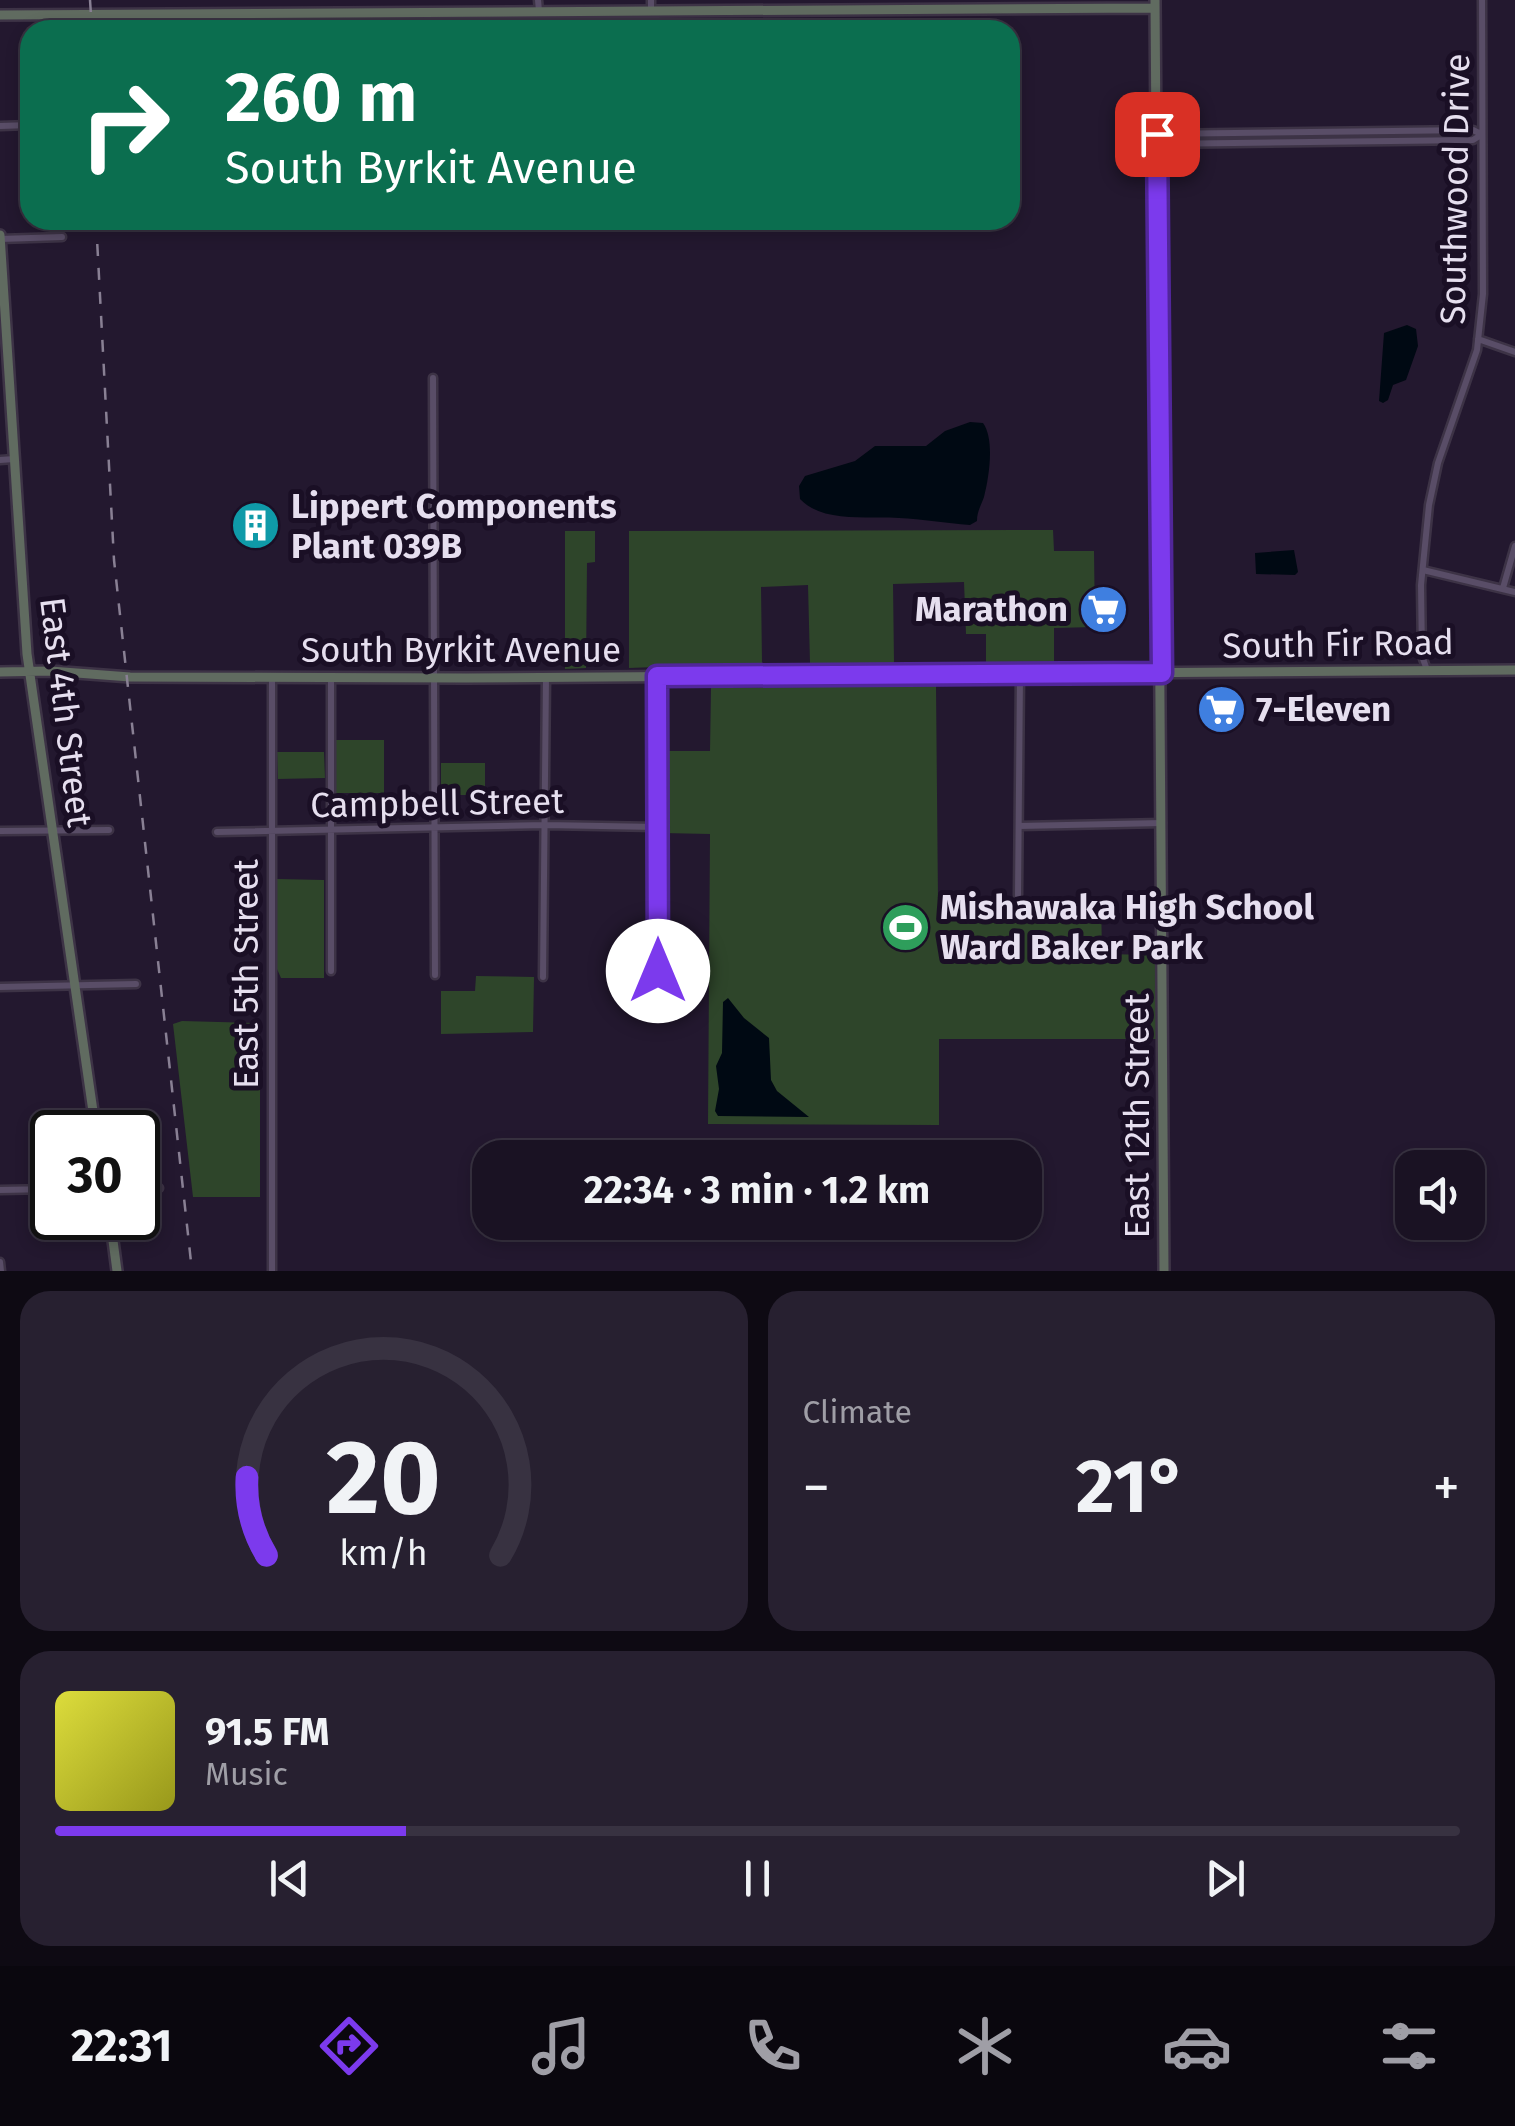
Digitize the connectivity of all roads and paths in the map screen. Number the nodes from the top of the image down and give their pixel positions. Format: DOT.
graph roads {
  1 [pos="428,0"];
  2 [pos="1482,0"];
  3 [pos="1155,4"];
  4 [pos="538,5"];
  5 [pos="651,5"];
  6 [pos="428,13"];
  7 [pos="0,15"];
  8 [pos="1482,135"];
  9 [pos="1157,139"];
  10 [pos="62,237"];
  11 [pos="0,238"];
  12 [pos="1478,339"];
  13 [pos="1515,352"];
  14 [pos="433,378"];
  15 [pos="0,460"];
  16 [pos="14,460"];
  17 [pos="1515,546"];
  18 [pos="1423,570"];
  19 [pos="1503,588"];
  20 [pos="1515,592"];
  21 [pos="1427,670"];
  22 [pos="1515,670"];
  23 [pos="0,672"];
  24 [pos="30,672"];
  25 [pos="1162,673"];
  26 [pos="1020,674"];
  27 [pos="657,676"];
  28 [pos="434,677"];
  29 [pos="546,677"];
  30 [pos="272,678"];
  31 [pos="331,678"];
  32 [pos="1163,822"];
  33 [pos="545,825"];
  34 [pos="1019,826"];
  35 [pos="434,827"];
  36 [pos="657,827"];
  37 [pos="109,830"];
  38 [pos="330,830"];
  39 [pos="0,831"];
  40 [pos="52,831"];
  41 [pos="216,832"];
  42 [pos="272,832"];
  43 [pos="1018,894"];
  44 [pos="330,971"];
  45 [pos="658,971"];
  46 [pos="435,975"];
  47 [pos="544,977"];
  48 [pos="136,984"];
  49 [pos="0,986"];
  50 [pos="74,986"];
  51 [pos="93,1110"];
  52 [pos="0,1190"];
  53 [pos="30,1190"];
  54 [pos="113,1240"];
  55 [pos="0,1262"];
  56 [pos="1,1271"];
  57 [pos="118,1271"];
  58 [pos="272,1271"];
  59 [pos="1164,1271"];
  1 -- 6 [label="street"];
  2 -- 8 [label="street, Southwood Drive"];
  3 -- 5 [label="street"];
  3 -- 9 [label="street, East 12th Street"];
  4 -- 5 [label="street"];
  4 -- 6 [label="street"];
  6 -- 7 [label="street"];
  8 -- 9 [label="street"];
  8 -- 12 [label="street, Southwood Drive"];
  9 -- 25 [label="street, East 12th Street"];
  10 -- 11 [label="street"];
  11 -- 16 [label="street, East 4th Street"];
  12 -- 13 [label="street"];
  12 -- 18 [label="street, Southwood Drive"];
  14 -- 28 [label="street"];
  15 -- 16 [label="street"];
  16 -- 24 [label="street, East 4th Street"];
  17 -- 19 [label="street"];
  18 -- 19 [label="street"];
  18 -- 21 [label="street, Southwood Drive"];
  19 -- 20 [label="street"];
  21 -- 22 [label="street, South Fir Road"];
  21 -- 25 [label="street, South Fir Road"];
  23 -- 24 [label="street, South Byrkit Avenue"];
  24 -- 30 [label="street, South Byrkit Avenue"];
  24 -- 40 [label="street, East 4th Street"];
  25 -- 26 [label="street, South Byrkit Avenue"];
  25 -- 32 [label="street, East 12th Street"];
  26 -- 27 [label="street, South Byrkit Avenue"];
  26 -- 34 [label="street"];
  27 -- 29 [label="street, South Byrkit Avenue"];
  27 -- 36 [label="street"];
  28 -- 29 [label="street, South Byrkit Avenue"];
  28 -- 31 [label="street, South Byrkit Avenue"];
  28 -- 35 [label="street"];
  29 -- 33 [label="street"];
  30 -- 31 [label="street, South Byrkit Avenue"];
  30 -- 42 [label="street, East 5th Street"];
  31 -- 38 [label="street"];
  32 -- 34 [label="street"];
  32 -- 59 [label="street, East 12th Street"];
  33 -- 35 [label="street, Campbell Street"];
  33 -- 36 [label="street, Campbell Street"];
  33 -- 47 [label="street"];
  34 -- 43 [label="street"];
  35 -- 38 [label="street, Campbell Street"];
  35 -- 46 [label="street"];
  36 -- 45 [label="street"];
  37 -- 40 [label="street"];
  38 -- 42 [label="street, Campbell Street"];
  38 -- 44 [label="street"];
  39 -- 40 [label="street"];
  40 -- 50 [label="street, East 4th Street"];
  41 -- 42 [label="street, Campbell Street"];
  42 -- 58 [label="street, East 5th Street"];
  48 -- 50 [label="street"];
  49 -- 50 [label="street"];
  50 -- 51 [label="street, East 4th Street"];
  52 -- 53 [label="street"];
  54 -- 57 [label="street"];
  55 -- 56 [label="street"];
}
